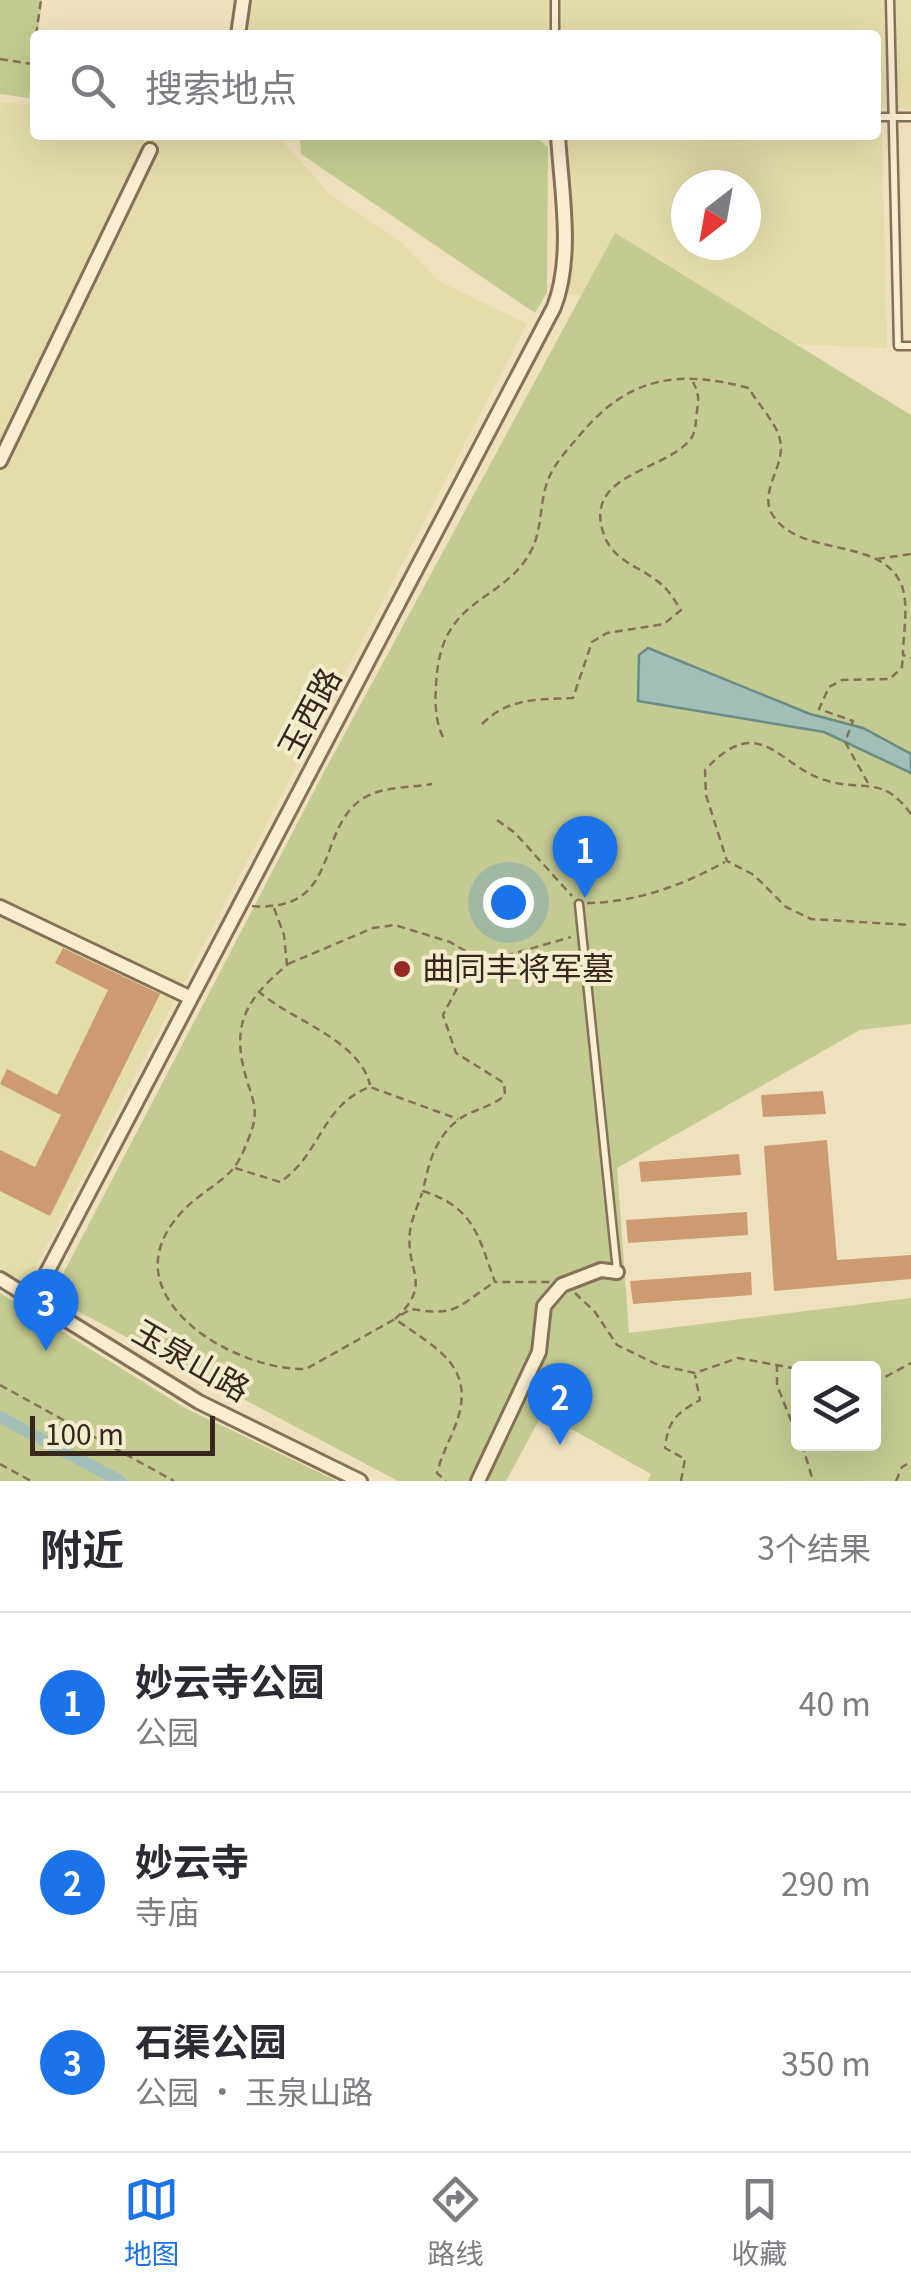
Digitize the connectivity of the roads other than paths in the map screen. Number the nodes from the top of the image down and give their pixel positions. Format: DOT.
graph roads {
  1 [pos="243,0"];
  2 [pos="554,0"];
  3 [pos="890,0"];
  4 [pos="239,30"];
  5 [pos="556,30"];
  6 [pos="894,116"];
  7 [pos="911,116"];
  8 [pos="881,117"];
  9 [pos="558,140"];
  10 [pos="150,150"];
  11 [pos="911,346"];
  12 [pos="0,460"];
  13 [pos="579,904"];
  14 [pos="0,907"];
  15 [pos="191,998"];
  16 [pos="617,1272"];
  17 [pos="0,1279"];
  18 [pos="33,1299"];
  19 [pos="360,1481"];
  20 [pos="478,1481"];
  1 -- 4 [label="street"];
  2 -- 5 [label="lane"];
  3 -- 6 [label="lane"];
  6 -- 7 [label="lane"];
  6 -- 8 [label="lane"];
  6 -- 11 [label="lane"];
  9 -- 15 [label="street, 玉西路"];
  10 -- 12 [label="street"];
  13 -- 16 [label="lane"];
  14 -- 15 [label="street"];
  15 -- 18 [label="street, 玉西路"];
  16 -- 20 [label="street"];
  17 -- 18 [label="street, 玉泉山路"];
  18 -- 19 [label="street, 玉泉山路"];
}
